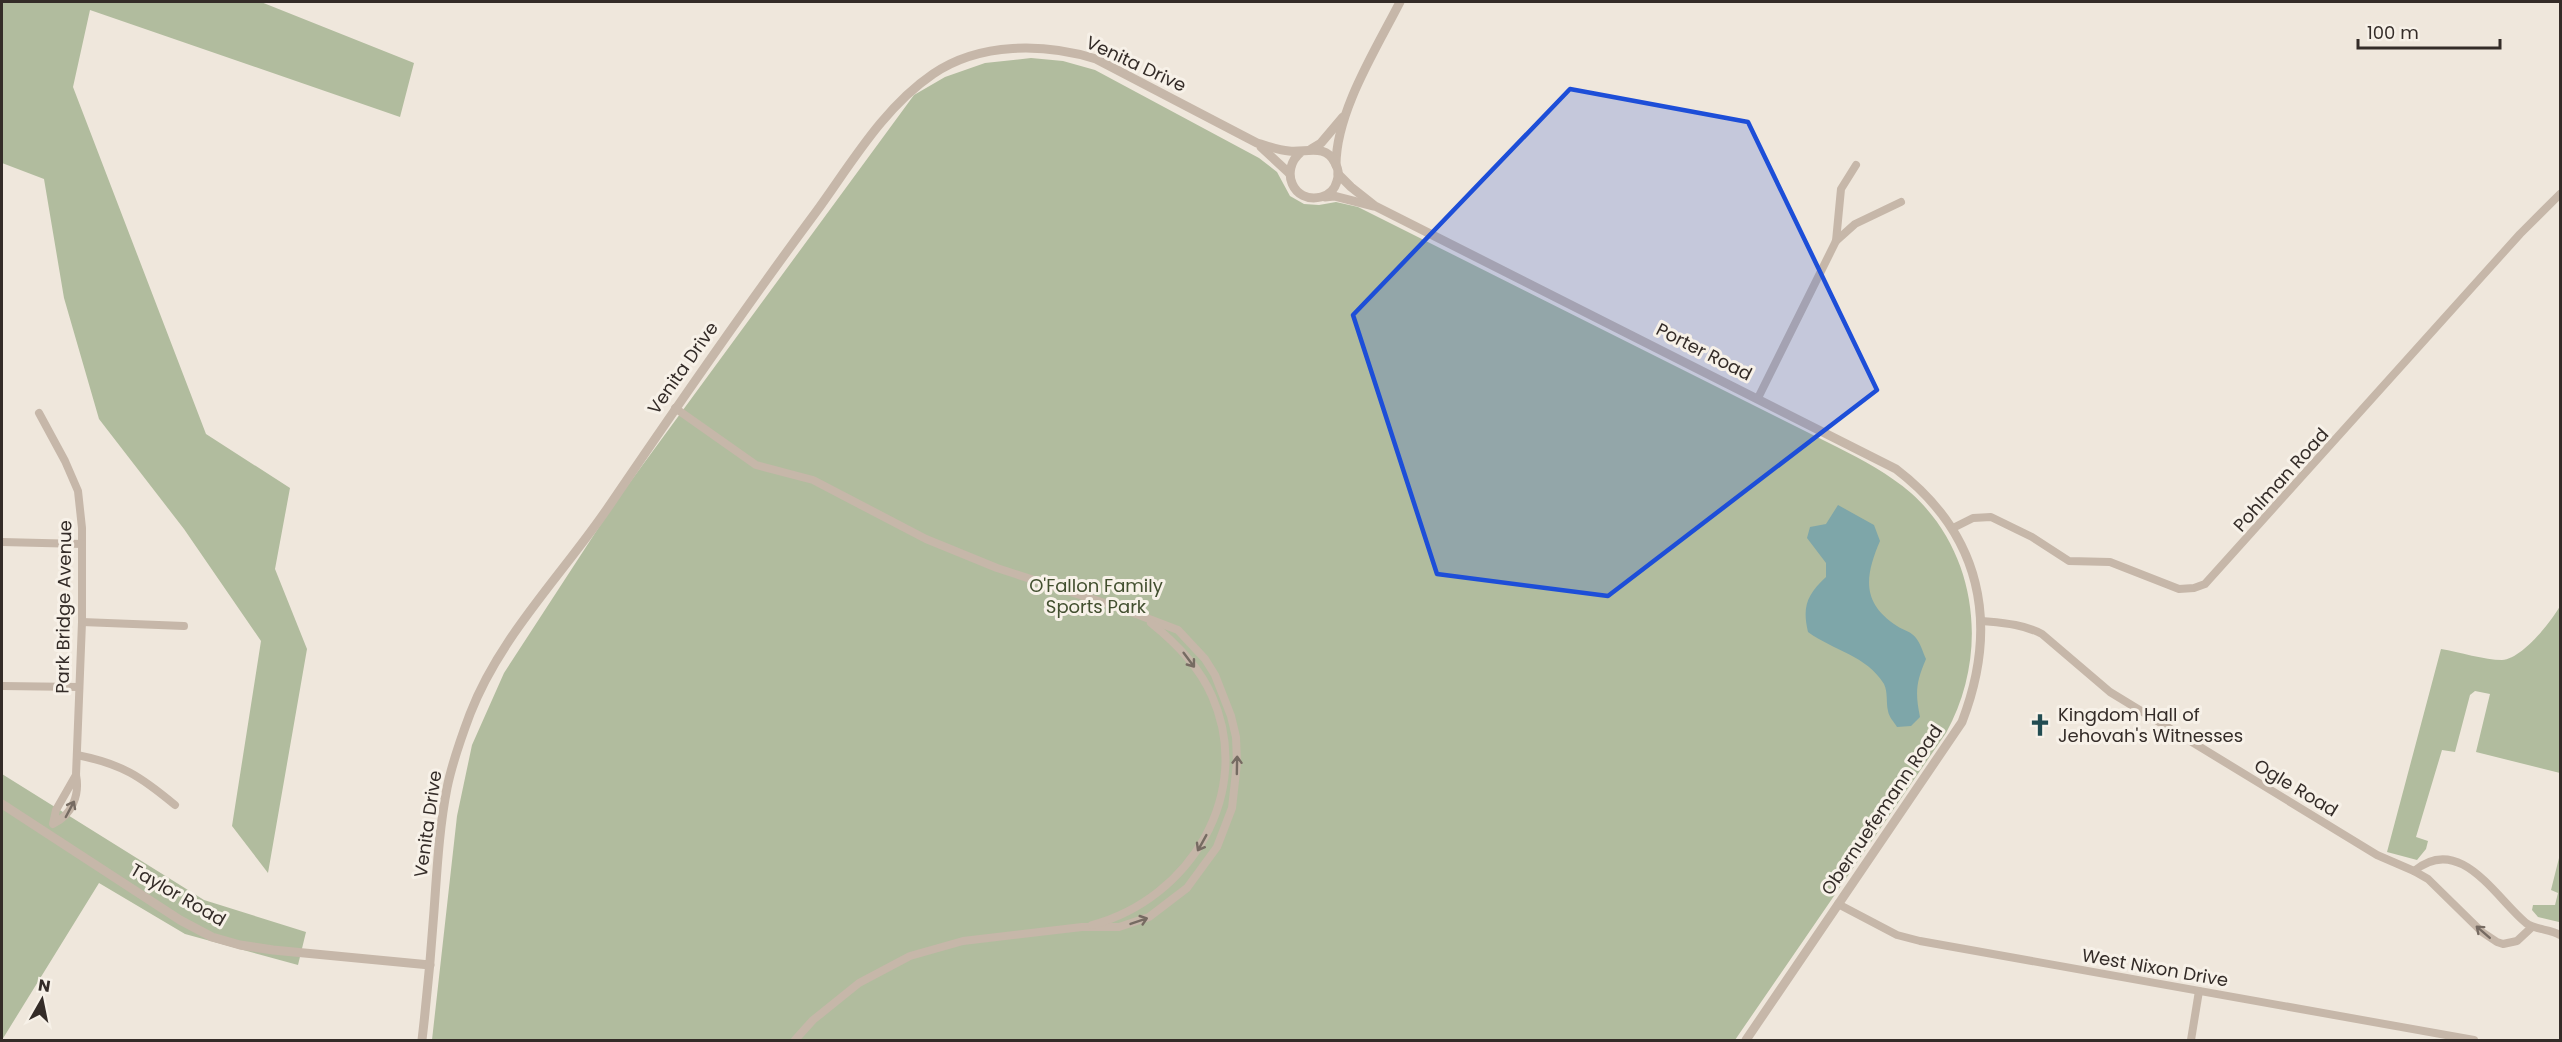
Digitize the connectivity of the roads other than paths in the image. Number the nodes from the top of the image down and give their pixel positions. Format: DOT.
graph roads {
  1 [pos="1400,2"];
  2 [pos="1343,117"];
  3 [pos="1257,143"];
  4 [pos="1305,151"];
  5 [pos="1856,165"];
  6 [pos="1337,169"];
  7 [pos="1289,172"];
  8 [pos="2560,194"];
  9 [pos="1321,197"];
  10 [pos="1901,202"];
  11 [pos="1375,206"];
  12 [pos="1836,241"];
  13 [pos="1758,398"];
  14 [pos="675,408"];
  15 [pos="39,414"];
  16 [pos="1953,528"];
  17 [pos="2,542"];
  18 [pos="82,544"];
  19 [pos="1974,576"];
  20 [pos="1147,620"];
  21 [pos="1982,621"];
  22 [pos="82,622"];
  23 [pos="184,626"];
  24 [pos="2,686"];
  25 [pos="79,687"];
  26 [pos="77,755"];
  27 [pos="2,804"];
  28 [pos="175,805"];
  29 [pos="48,834"];
  30 [pos="2414,871"];
  31 [pos="1838,904"];
  32 [pos="1082,927"];
  33 [pos="2532,927"];
  34 [pos="2560,935"];
  35 [pos="430,965"];
  36 [pos="2199,991"];
  37 [pos="423,1041"];
  38 [pos="795,1041"];
  39 [pos="1746,1041"];
  40 [pos="2192,1041"];
  41 [pos="2474,1041"];
  1 -- 2 [label="street"];
  2 -- 4 [label="street"];
  2 -- 6 [label="street"];
  3 -- 4 [label="street, Venita Drive"];
  3 -- 7 [label="street, Venita Drive"];
  3 -- 14 [label="street, Venita Drive"];
  4 -- 6 [label="street"];
  4 -- 7 [label="street"];
  5 -- 12 [label="street"];
  6 -- 9 [label="street"];
  6 -- 11 [label="street, Porter Road"];
  7 -- 9 [label="street"];
  8 -- 16 [label="street, Pohlman Road"];
  9 -- 11 [label="street, Porter Road"];
  10 -- 12 [label="street"];
  11 -- 13 [label="street, Porter Road"];
  12 -- 13 [label="street"];
  13 -- 16 [label="street, Porter Road"];
  14 -- 20 [label="street"];
  14 -- 35 [label="street, Venita Drive"];
  15 -- 18 [label="street, Park Bridge Avenue"];
  16 -- 19 [label="street, Porter Road"];
  17 -- 18 [label="street"];
  18 -- 22 [label="street, Park Bridge Avenue"];
  19 -- 21 [label="street, Obernuefemann Road"];
  20 -- 32 [label="street, one-way"];
  32 -- 20 [label="street, one-way"];
  21 -- 30 [label="street, Ogle Road"];
  21 -- 31 [label="street, Obernuefemann Road"];
  22 -- 23 [label="street"];
  22 -- 25 [label="street, Park Bridge Avenue"];
  24 -- 25 [label="street"];
  25 -- 26 [label="street, Park Bridge Avenue"];
  26 -- 28 [label="street"];
  26 -- 29 [label="street, Park Bridge Avenue"];
  27 -- 29 [label="street, Taylor Road"];
  29 -- 35 [label="street, Taylor Road"];
  30 -- 33 [label="street"];
  33 -- 30 [label="street, Ogle Road, one-way"];
  31 -- 36 [label="street, West Nixon Drive"];
  31 -- 39 [label="street, Obernuefemann Road"];
  32 -- 38 [label="street"];
  33 -- 34 [label="street"];
  35 -- 37 [label="street, Venita Drive"];
  36 -- 40 [label="street"];
  36 -- 41 [label="street, West Nixon Drive"];
}
